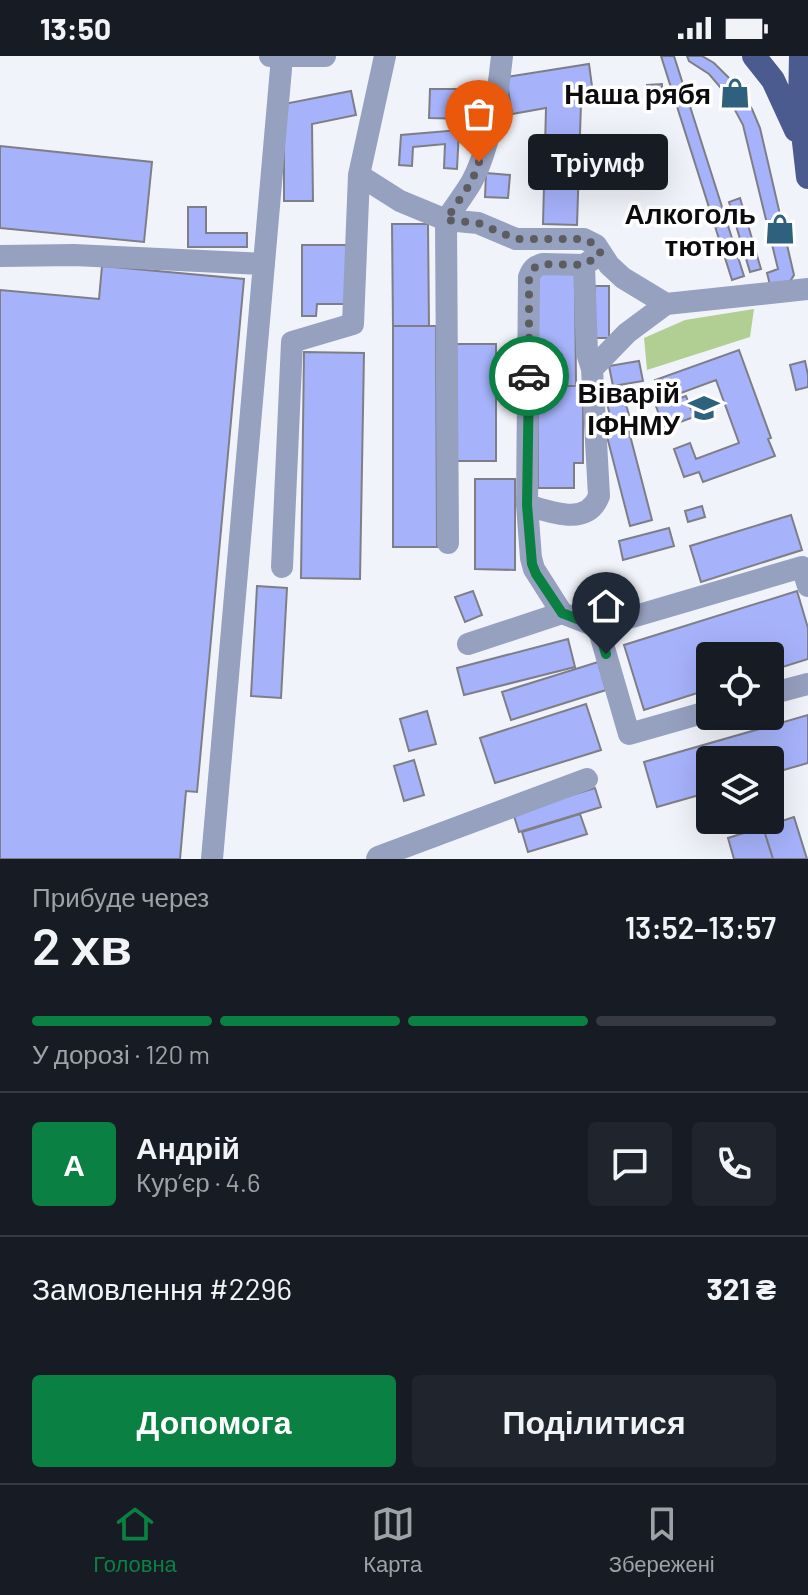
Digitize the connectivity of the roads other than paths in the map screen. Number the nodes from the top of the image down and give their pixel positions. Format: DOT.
graph roads {
  1 [pos="325,56"];
  2 [pos="385,56"];
  3 [pos="502,56"];
  4 [pos="754,56"];
  5 [pos="801,56"];
  6 [pos="276,57"];
  7 [pos="803,147"];
  8 [pos="359,175"];
  9 [pos="808,177"];
  10 [pos="446,220"];
  11 [pos="0,256"];
  12 [pos="593,259"];
  13 [pos="264,264"];
  14 [pos="808,289"];
  15 [pos="666,304"];
  16 [pos="592,369"];
  17 [pos="527,505"];
  18 [pos="448,543"];
  19 [pos="282,567"];
  20 [pos="808,586"];
  21 [pos="562,613"];
  22 [pos="598,627"];
  23 [pos="468,644"];
  24 [pos="808,684"];
  25 [pos="784,690"];
  26 [pos="696,715"];
  27 [pos="587,779"];
  28 [pos="424,850"];
  29 [pos="212,859"];
  30 [pos="377,859"];
  1 -- 6 [label="street"];
  2 -- 8 [label="street"];
  3 -- 10 [label="street"];
  4 -- 7 [label="main road"];
  5 -- 7 [label="main road"];
  6 -- 13 [label="street"];
  7 -- 9 [label="main road"];
  8 -- 10 [label="street"];
  8 -- 19 [label="street"];
  10 -- 12 [label="street"];
  10 -- 18 [label="street"];
  11 -- 13 [label="street"];
  12 -- 15 [label="street"];
  12 -- 16 [label="street"];
  12 -- 17 [label="street"];
  13 -- 29 [label="street"];
  14 -- 15 [label="street"];
  15 -- 16 [label="street"];
  16 -- 17 [label="street"];
  17 -- 21 [label="street"];
  20 -- 22 [label="street"];
  21 -- 22 [label="street"];
  21 -- 23 [label="street"];
  22 -- 26 [label="street"];
  24 -- 25 [label="street"];
  27 -- 28 [label="street"];
  28 -- 30 [label="street"];
}
